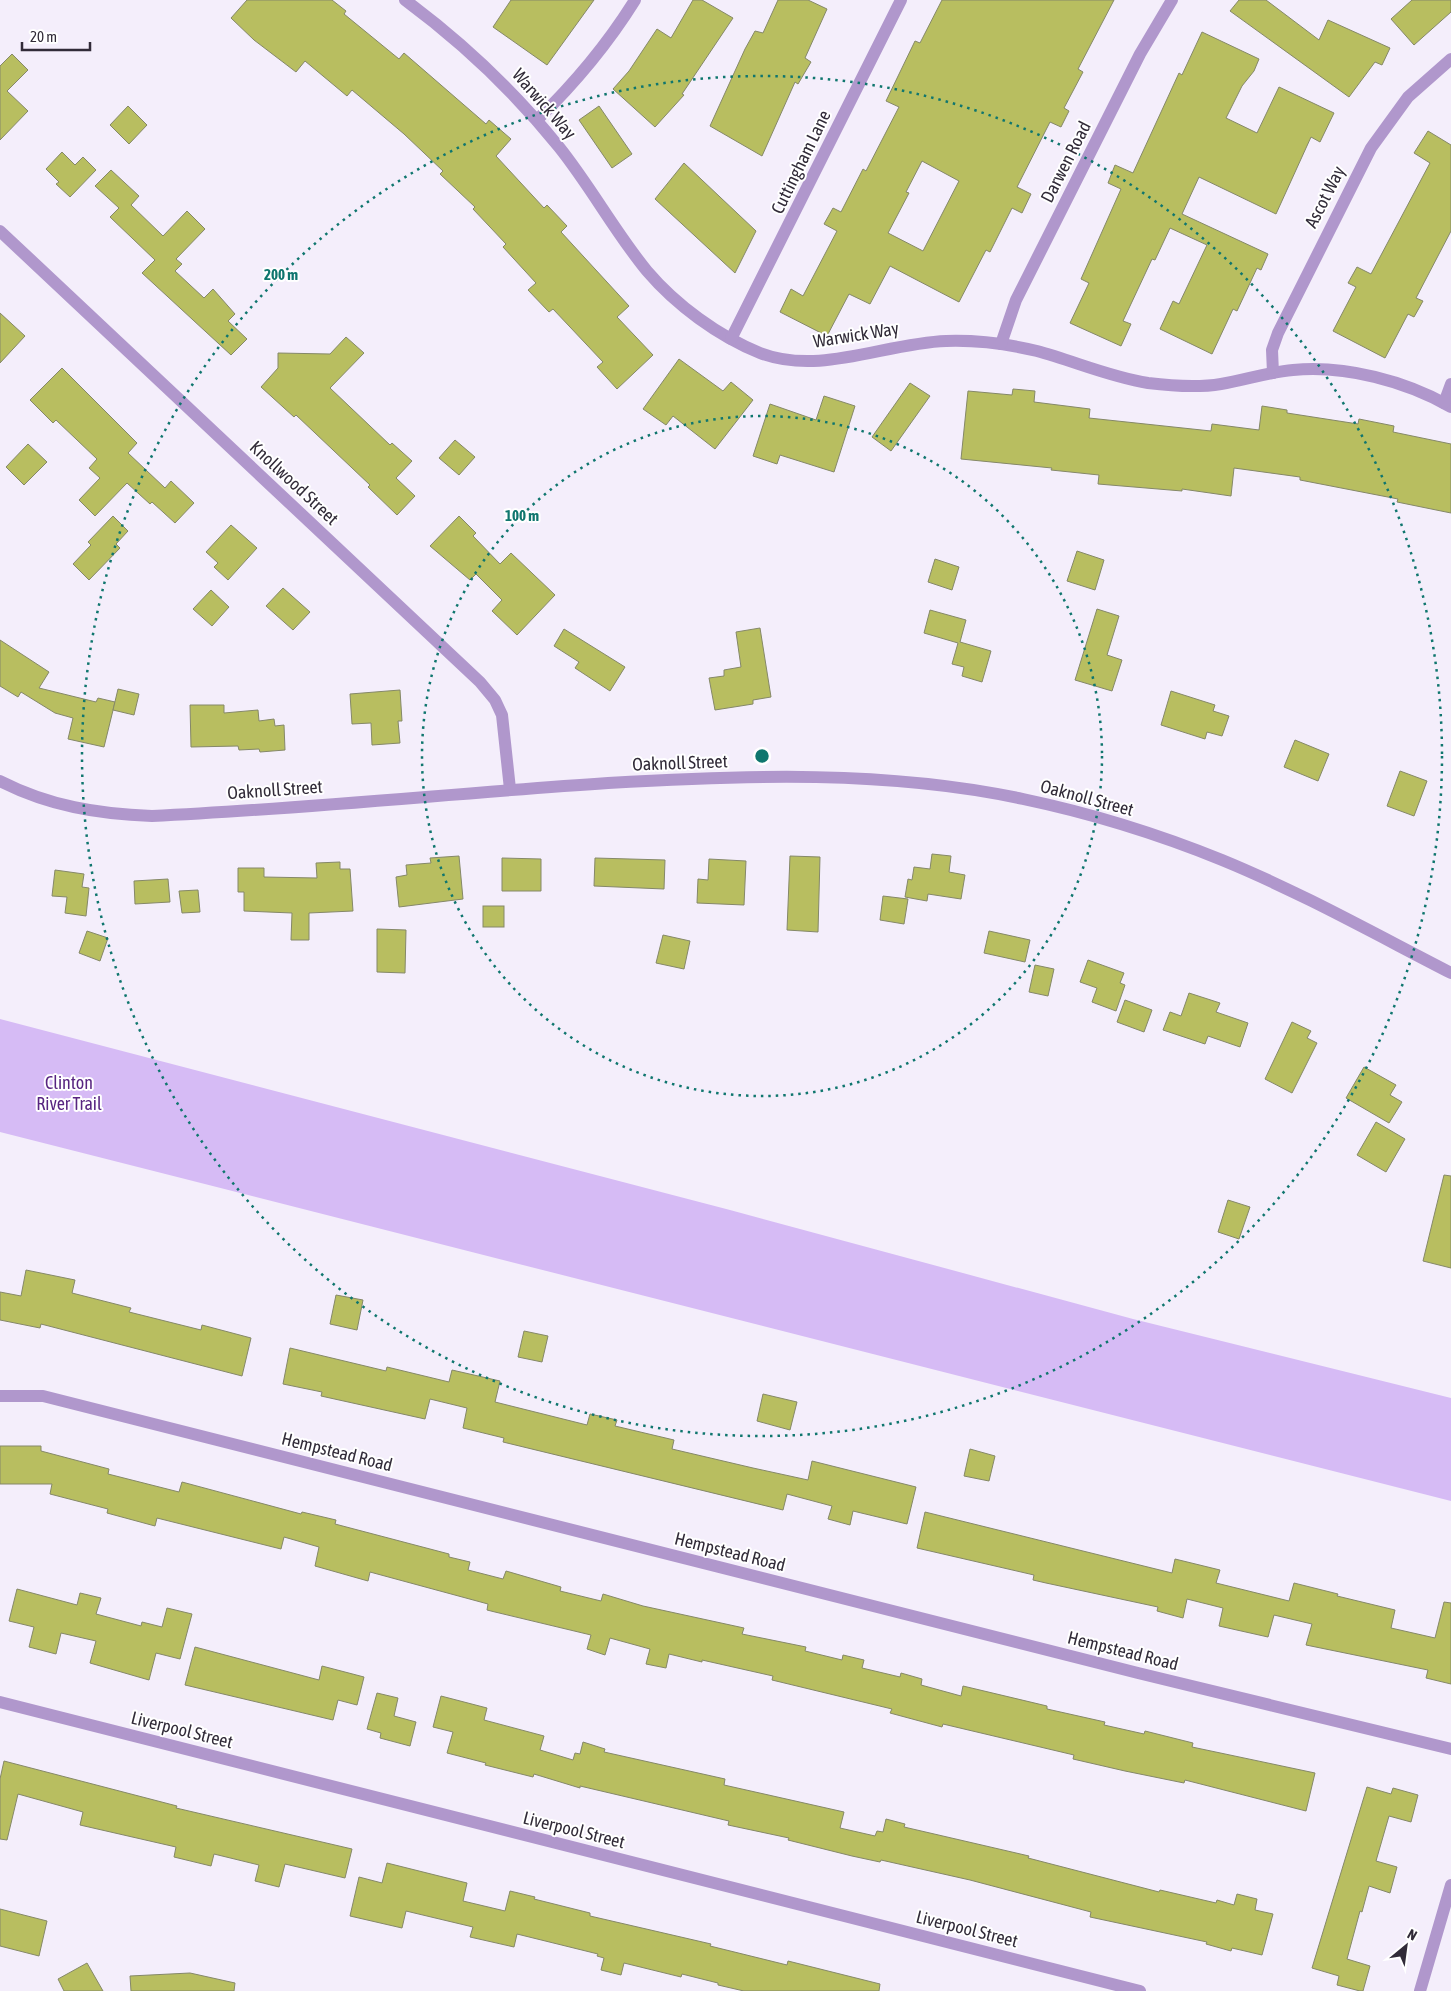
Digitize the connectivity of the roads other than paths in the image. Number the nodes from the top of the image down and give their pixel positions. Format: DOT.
graph roads {
  1 [pos="406,0"];
  2 [pos="635,0"];
  3 [pos="901,0"];
  4 [pos="1172,0"];
  5 [pos="1451,59"];
  6 [pos="537,120"];
  7 [pos="0,231"];
  8 [pos="731,339"];
  9 [pos="1001,344"];
  10 [pos="1273,373"];
  11 [pos="1451,384"];
  12 [pos="1447,405"];
  13 [pos="0,781"];
  14 [pos="510,789"];
  15 [pos="1451,973"];
  16 [pos="0,1396"];
  17 [pos="0,1702"];
  18 [pos="1451,1749"];
  19 [pos="1451,1885"];
  20 [pos="1140,1991"];
  21 [pos="1420,1991"];
  1 -- 6 [label="street, Warwick Way"];
  2 -- 6 [label="street"];
  3 -- 8 [label="street, Cuttingham Lane"];
  4 -- 9 [label="street, Darwen Road"];
  5 -- 10 [label="street, Ascot Way"];
  6 -- 8 [label="street, Warwick Way"];
  7 -- 14 [label="street, Knollwood Street"];
  8 -- 9 [label="street, Warwick Way"];
  9 -- 10 [label="street, Warwick Way"];
  10 -- 12 [label="street, Warwick Way"];
  11 -- 12 [label="street"];
  13 -- 14 [label="street, Oaknoll Street"];
  14 -- 15 [label="street, Oaknoll Street"];
  16 -- 18 [label="street, Hempstead Road"];
  17 -- 20 [label="street, Liverpool Street"];
  19 -- 21 [label="street"];
}
